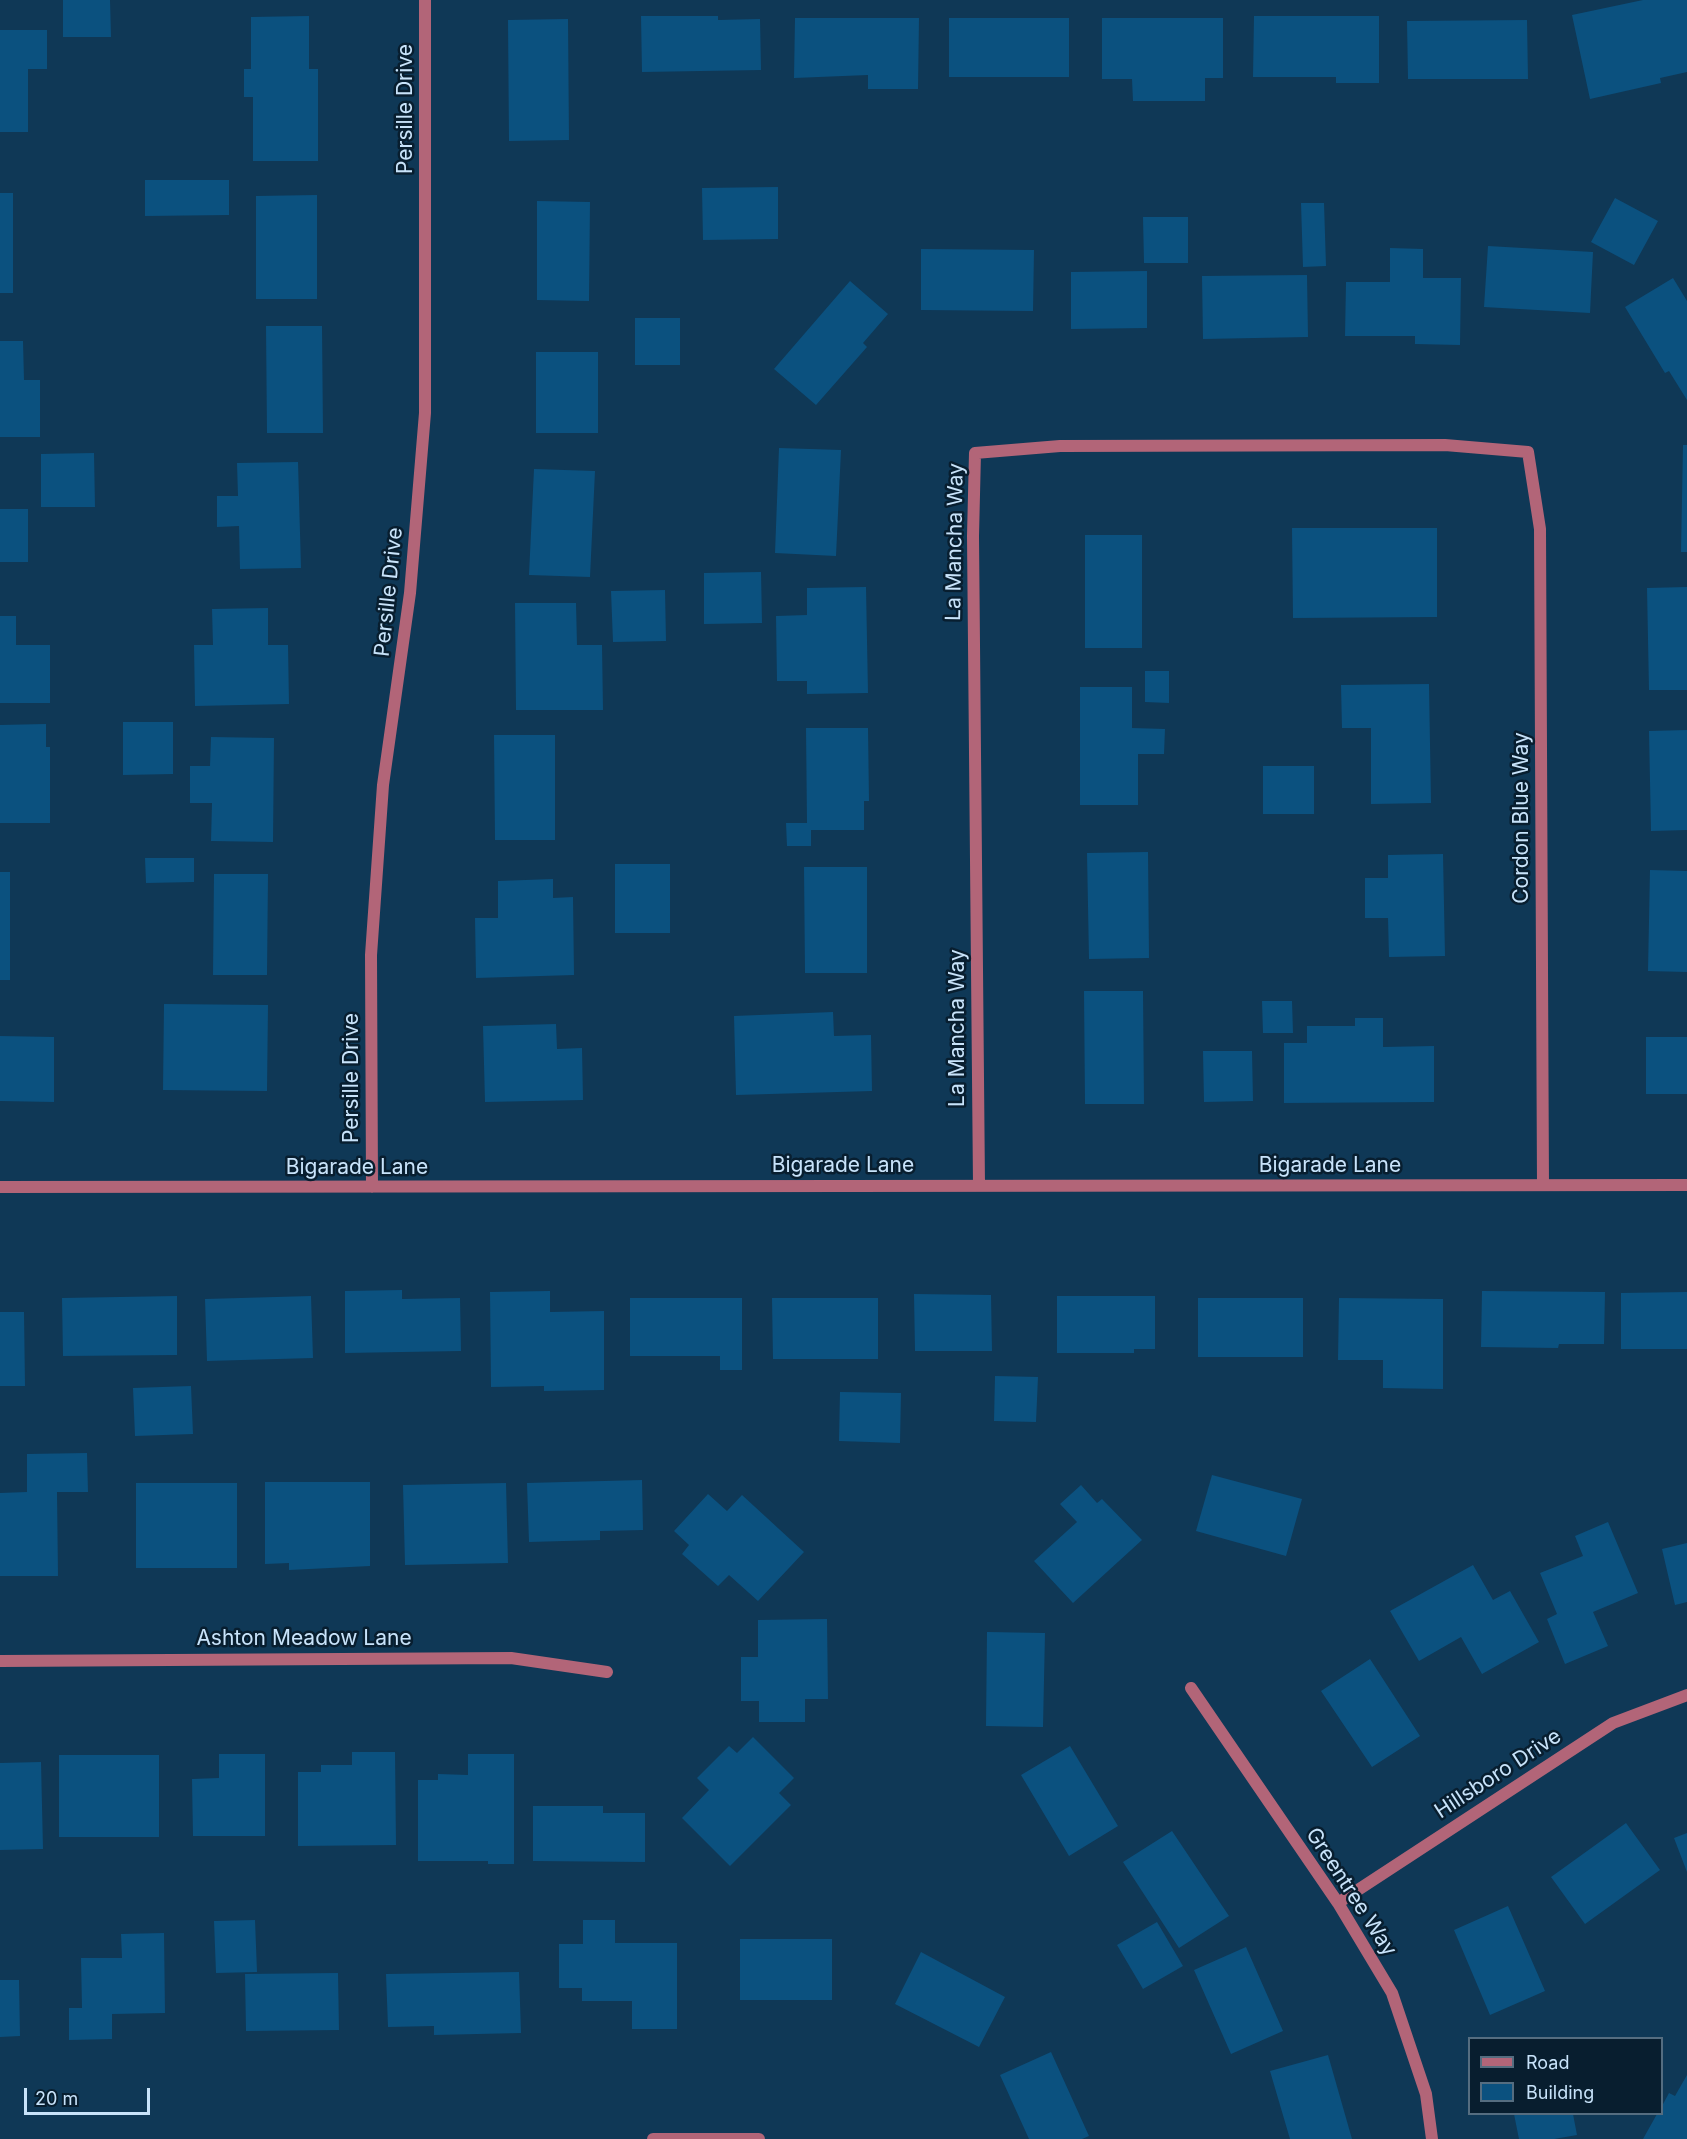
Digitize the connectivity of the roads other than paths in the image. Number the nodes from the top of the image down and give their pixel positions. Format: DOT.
graph roads {
  1 [pos="425,0"];
  2 [pos="1528,452"];
  3 [pos="979,1185"];
  4 [pos="1543,1185"];
  5 [pos="1687,1185"];
  6 [pos="0,1187"];
  7 [pos="372,1188"];
  8 [pos="0,1660"];
  9 [pos="607,1672"];
  10 [pos="1191,1688"];
  11 [pos="1687,1695"];
  12 [pos="1338,1903"];
  13 [pos="653,2139"];
  14 [pos="759,2139"];
  15 [pos="1432,2139"];
  1 -- 7 [label="street, Persille Drive"];
  2 -- 3 [label="street, La Mancha Way"];
  2 -- 4 [label="street, Cordon Blue Way"];
  3 -- 4 [label="street, Bigarade Lane"];
  3 -- 7 [label="street, Bigarade Lane"];
  4 -- 5 [label="street, Bigarade Lane"];
  6 -- 7 [label="street, Bigarade Lane"];
  8 -- 9 [label="street, Ashton Meadow Lane"];
  10 -- 12 [label="street, Greentree Way"];
  11 -- 12 [label="street, Hillsboro Drive"];
  12 -- 15 [label="street, Greentree Way"];
  13 -- 14 [label="street"];
}
